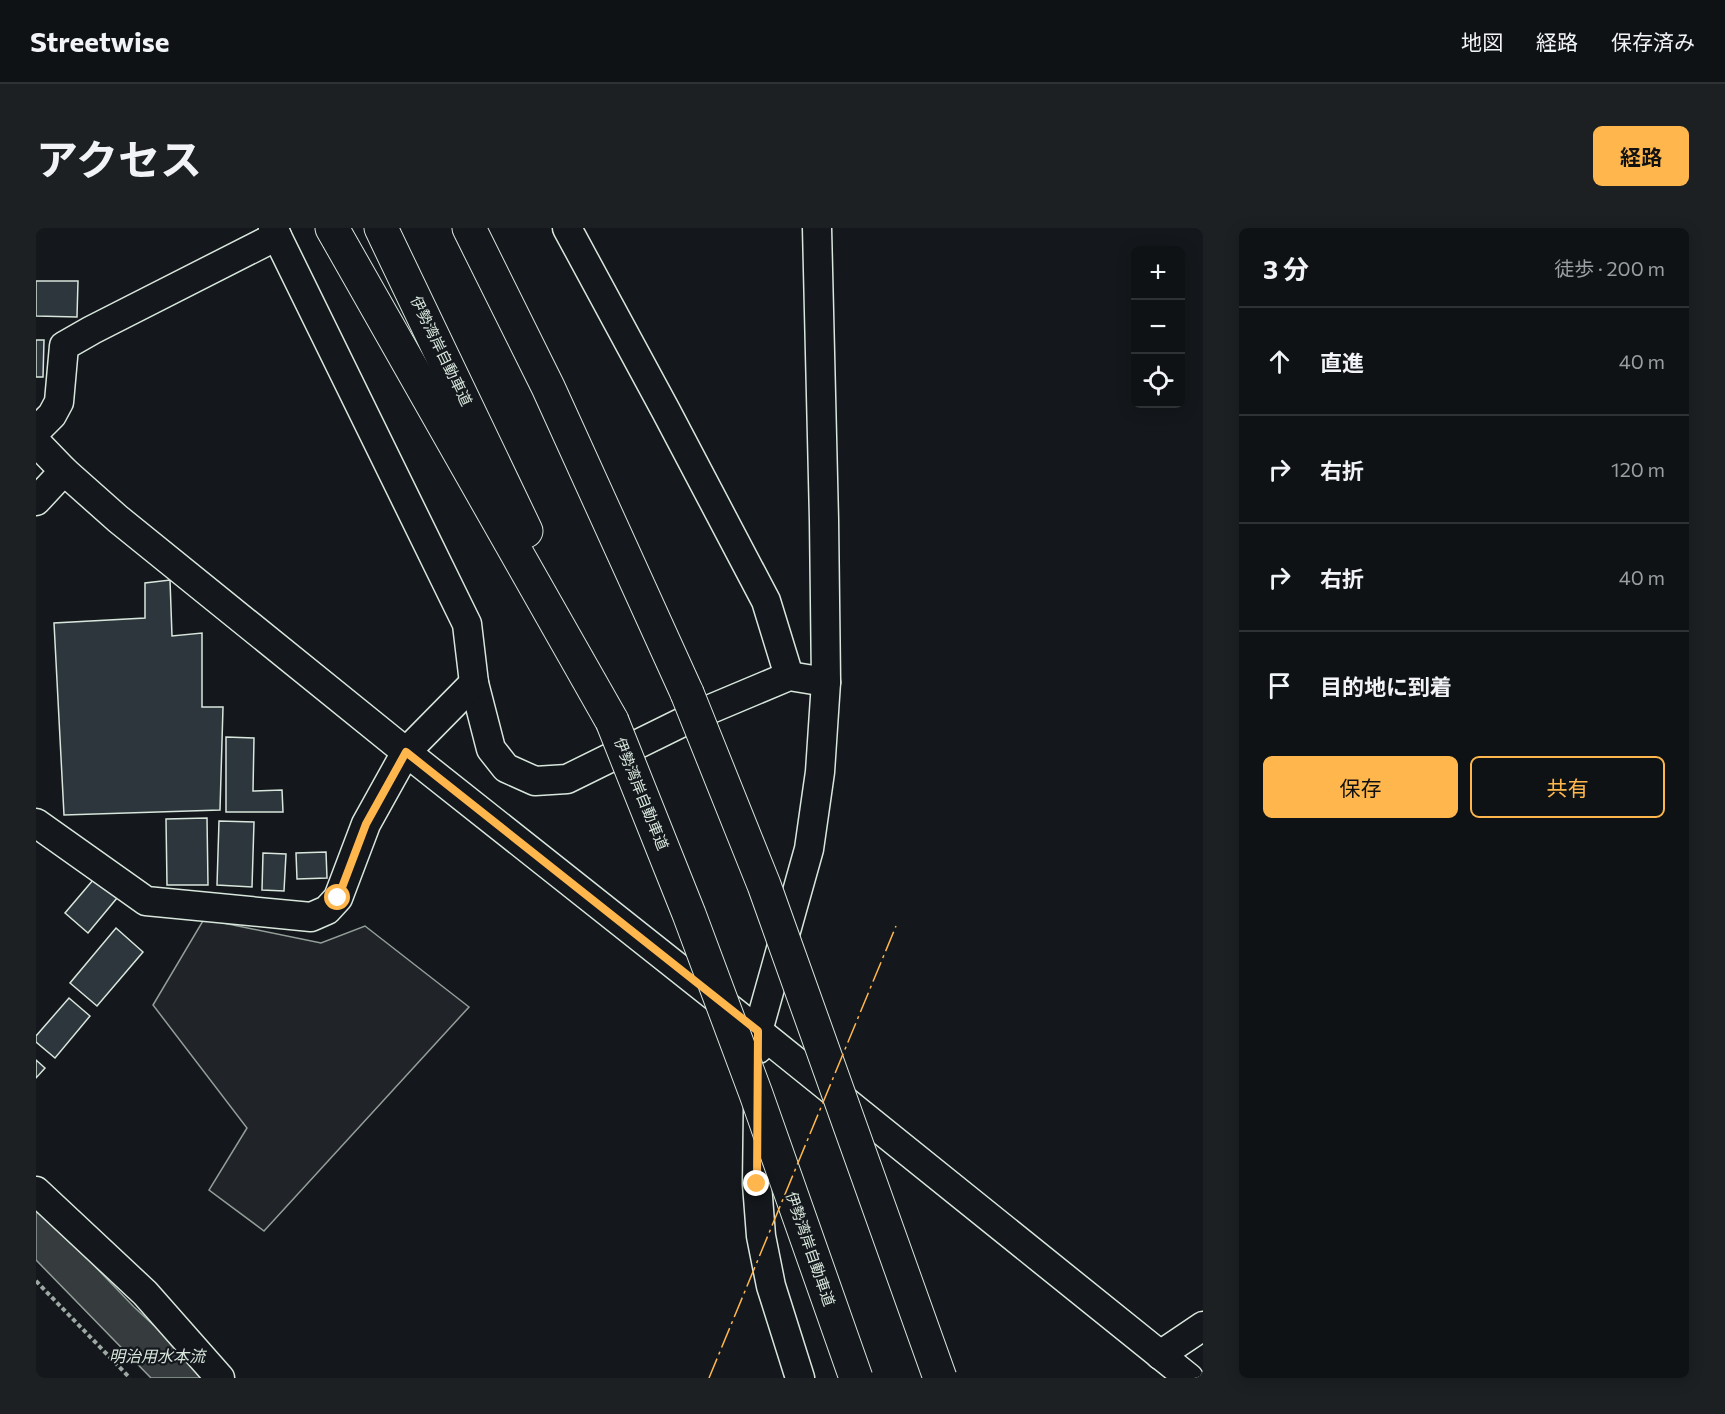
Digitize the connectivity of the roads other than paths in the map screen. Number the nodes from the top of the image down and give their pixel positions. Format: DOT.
graph roads {
  1 [pos="332,228"];
  2 [pos="381,228"];
  3 [pos="469,228"];
  4 [pos="567,228"];
  5 [pos="817,228"];
  6 [pos="275,232"];
  7 [pos="36,430"];
  8 [pos="36,442"];
  9 [pos="64,471"];
  10 [pos="36,501"];
  11 [pos="789,675"];
  12 [pos="826,682"];
  13 [pos="474,683"];
  14 [pos="612,721"];
  15 [pos="406,752"];
  16 [pos="36,823"];
  17 [pos="758,1031"];
  18 [pos="36,1191"];
  19 [pos="1203,1326"];
  20 [pos="1161,1356"];
  21 [pos="220,1378"];
  22 [pos="800,1378"];
  23 [pos="856,1378"];
  24 [pos="940,1378"];
  25 [pos="1189,1378"];
  1 -- 14 [label="highway"];
  2 -- 14 [label="highway, 伊勢湾岸自動車道"];
  3 -- 24 [label="highway, bridge"];
  4 -- 11 [label="street"];
  5 -- 12 [label="street"];
  6 -- 7 [label="street"];
  6 -- 13 [label="street"];
  8 -- 9 [label="street"];
  9 -- 10 [label="street"];
  9 -- 15 [label="street"];
  11 -- 12 [label="street"];
  11 -- 13 [label="street"];
  12 -- 17 [label="street"];
  13 -- 15 [label="street"];
  14 -- 23 [label="highway, 伊勢湾岸自動車道, bridge"];
  15 -- 16 [label="street"];
  15 -- 17 [label="street"];
  17 -- 20 [label="street"];
  17 -- 22 [label="street"];
  18 -- 21 [label="street"];
  19 -- 20 [label="street"];
  20 -- 25 [label="street"];
}
